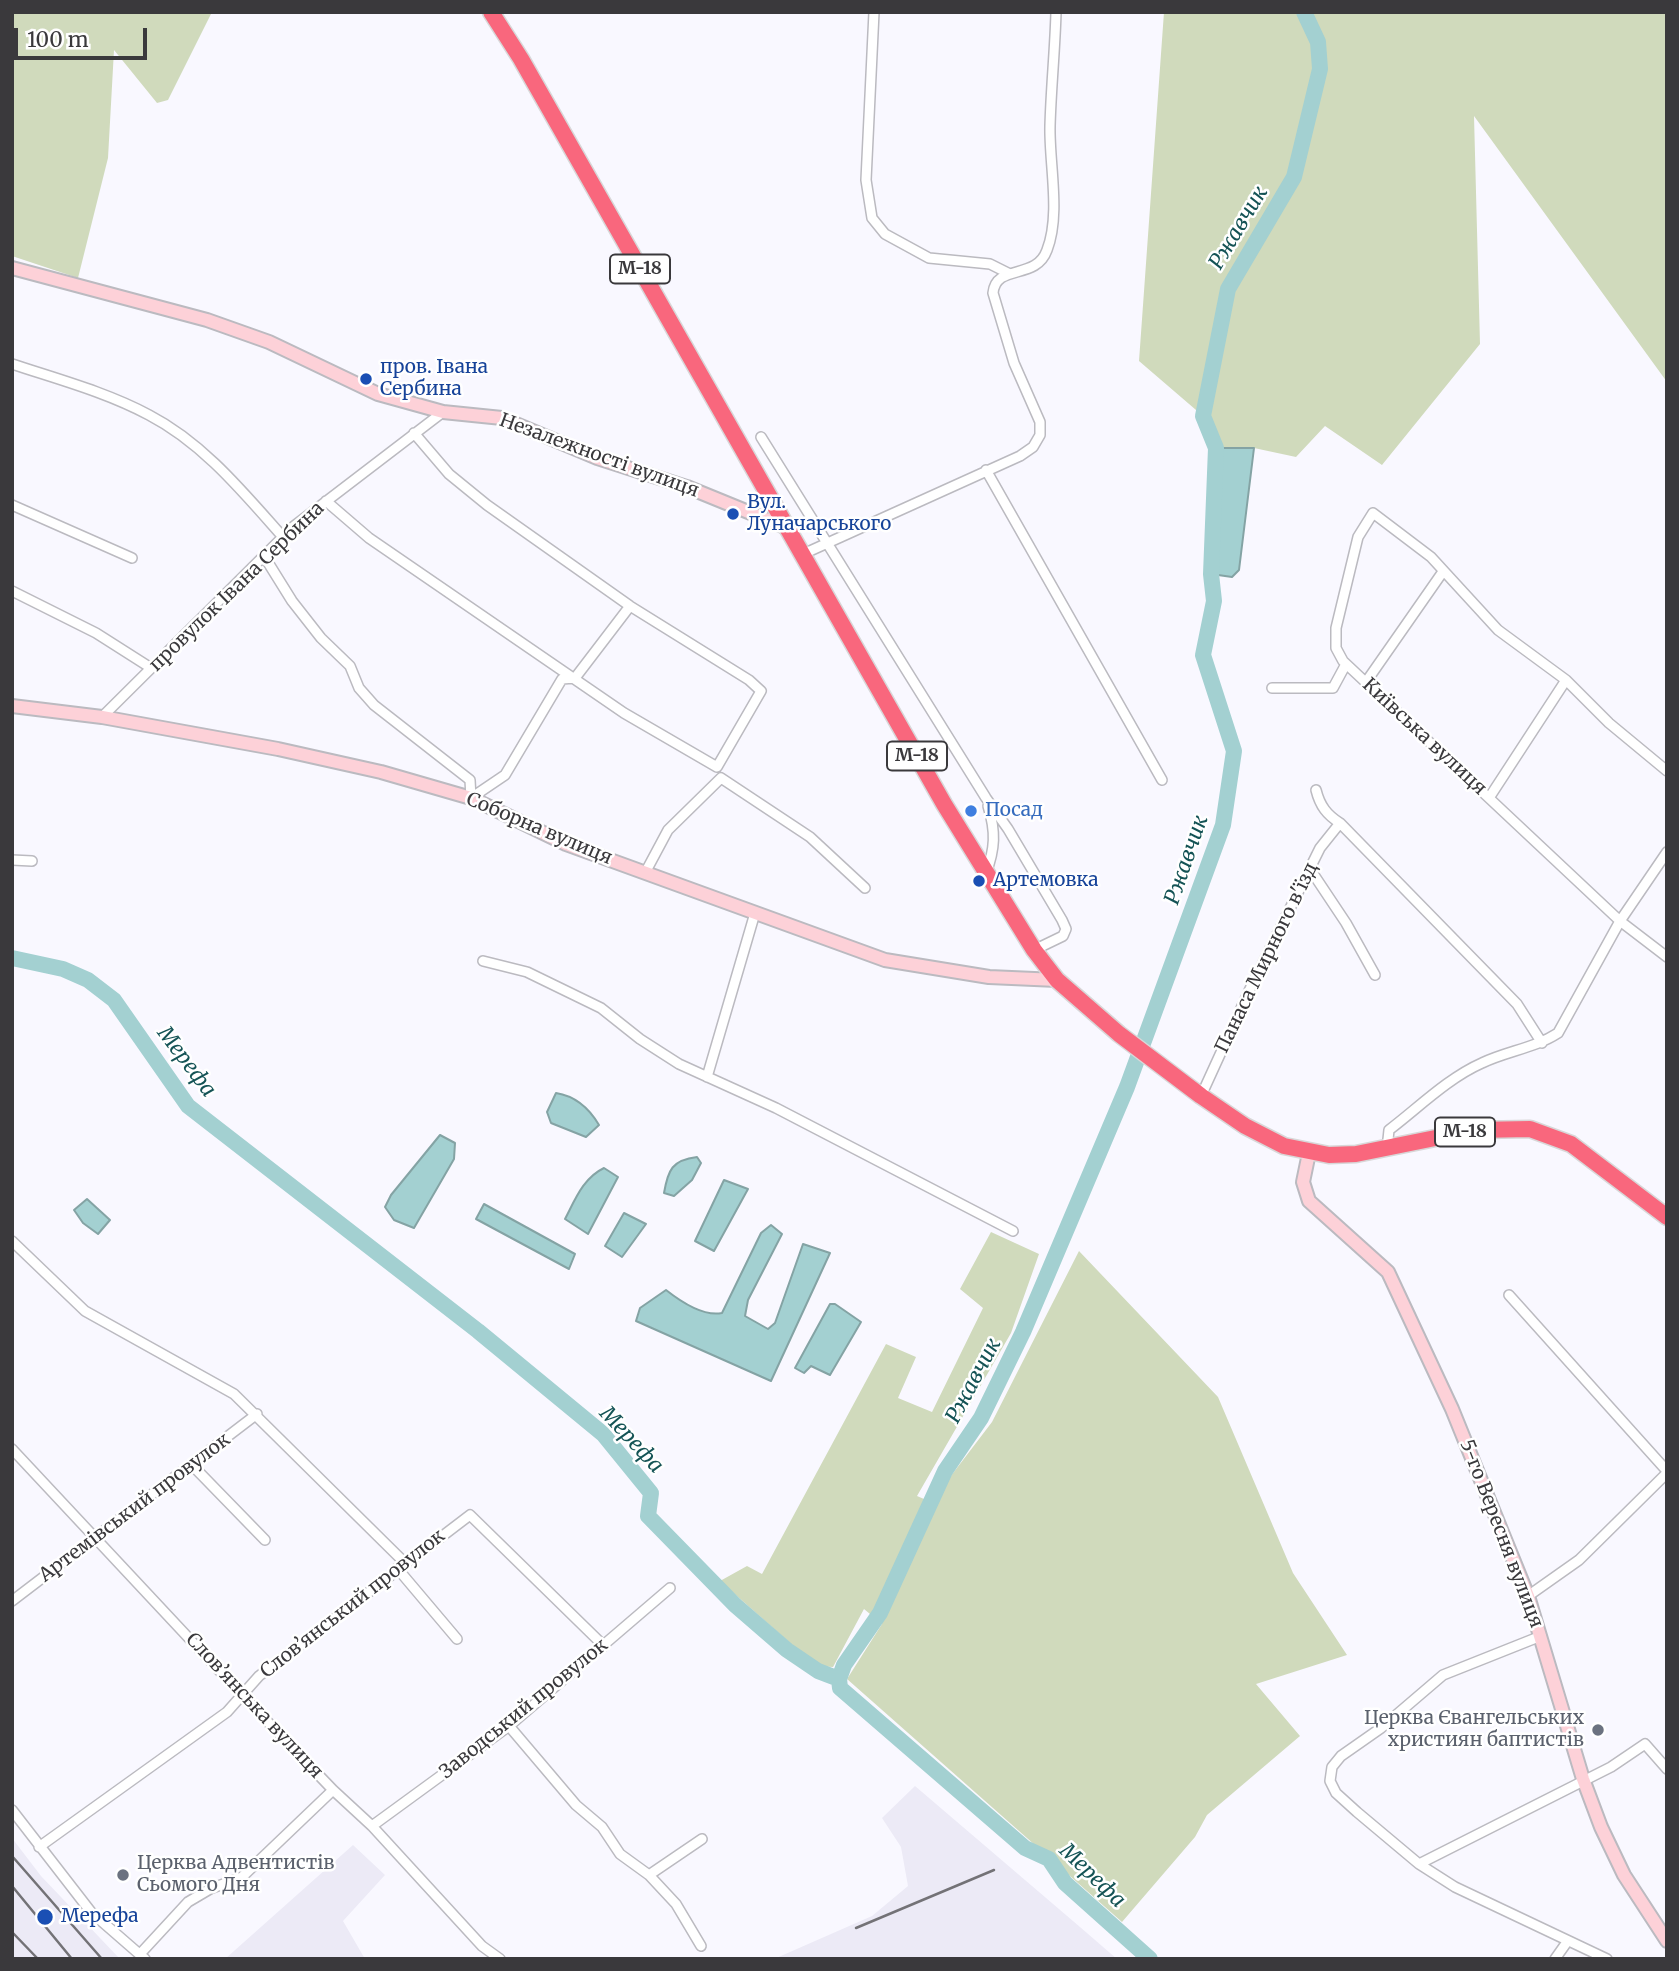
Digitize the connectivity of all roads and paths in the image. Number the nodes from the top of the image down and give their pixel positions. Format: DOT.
graph roads {
  1 [pos="491,12"];
  2 [pos="874,12"];
  3 [pos="1056,12"];
  4 [pos="990,264"];
  5 [pos="12,268"];
  6 [pos="1008,273"];
  7 [pos="996,283"];
  8 [pos="12,364"];
  9 [pos="443,412"];
  10 [pos="414,433"];
  11 [pos="761,437"];
  12 [pos="986,470"];
  13 [pos="326,501"];
  14 [pos="12,505"];
  15 [pos="785,527"];
  16 [pos="284,537"];
  17 [pos="827,545"];
  18 [pos="801,555"];
  19 [pos="264,556"];
  20 [pos="132,558"];
  21 [pos="1442,573"];
  22 [pos="12,591"];
  23 [pos="631,606"];
  24 [pos="1346,664"];
  25 [pos="151,668"];
  26 [pos="575,678"];
  27 [pos="1566,680"];
  28 [pos="1366,682"];
  29 [pos="1272,688"];
  30 [pos="12,706"];
  31 [pos="102,717"];
  32 [pos="717,767"];
  33 [pos="1667,771"];
  34 [pos="721,778"];
  35 [pos="1162,780"];
  36 [pos="1315,790"];
  37 [pos="1489,797"];
  38 [pos="471,798"];
  39 [pos="986,798"];
  40 [pos="1340,823"];
  41 [pos="1667,852"];
  42 [pos="12,860"];
  43 [pos="32,861"];
  44 [pos="1310,869"];
  45 [pos="645,873"];
  46 [pos="986,873"];
  47 [pos="865,888"];
  48 [pos="755,913"];
  49 [pos="1620,920"];
  50 [pos="1034,950"];
  51 [pos="1667,957"];
  52 [pos="482,961"];
  53 [pos="1375,975"];
  54 [pos="1057,980"];
  55 [pos="1542,1043"];
  56 [pos="707,1077"];
  57 [pos="1201,1096"];
  58 [pos="1387,1149"];
  59 [pos="1309,1153"];
  60 [pos="1667,1217"];
  61 [pos="1013,1231"];
  62 [pos="12,1241"];
  63 [pos="1509,1294"];
  64 [pos="257,1414"];
  65 [pos="12,1449"];
  66 [pos="192,1465"];
  67 [pos="1667,1472"];
  68 [pos="98,1538"];
  69 [pos="265,1540"];
  70 [pos="400,1565"];
  71 [pos="670,1588"];
  72 [pos="1528,1596"];
  73 [pos="12,1601"];
  74 [pos="1541,1636"];
  75 [pos="457,1639"];
  76 [pos="604,1646"];
  77 [pos="242,1695"];
  78 [pos="509,1726"];
  79 [pos="1667,1769"];
  80 [pos="1583,1779"];
  81 [pos="334,1790"];
  82 [pos="12,1810"];
  83 [pos="372,1826"];
  84 [pos="702,1839"];
  85 [pos="39,1847"];
  86 [pos="1419,1864"];
  87 [pos="649,1875"];
  88 [pos="1667,1941"];
  89 [pos="1567,1942"];
  90 [pos="701,1946"];
  91 [pos="143,1956"];
  92 [pos="500,1959"];
  93 [pos="1555,1959"];
  94 [pos="1607,1959"];
  1 -- 15 [label="highway, М-18"];
  2 -- 4 [label="street"];
  3 -- 6 [label="street"];
  4 -- 6 [label="street"];
  4 -- 7 [label="street"];
  5 -- 9 [label="street, Незалежності вулиця"];
  6 -- 7 [label="street"];
  7 -- 12 [label="street"];
  8 -- 16 [label="street"];
  9 -- 10 [label="street, провулок Івана Сербина"];
  9 -- 15 [label="street, Незалежності вулиця"];
  10 -- 13 [label="street, провулок Івана Сербина"];
  10 -- 23 [label="street"];
  11 -- 17 [label="street"];
  12 -- 17 [label="street"];
  12 -- 35 [label="street"];
  13 -- 16 [label="street, провулок Івана Сербина"];
  13 -- 26 [label="street"];
  14 -- 20 [label="street"];
  15 -- 18 [label="highway, М-18"];
  16 -- 19 [label="street, провулок Івана Сербина"];
  17 -- 18 [label="street"];
  17 -- 39 [label="street"];
  18 -- 46 [label="highway, М-18"];
  19 -- 25 [label="street, провулок Івана Сербина"];
  19 -- 38 [label="street"];
  21 -- 24 [label="street, Київська вулиця"];
  21 -- 27 [label="street"];
  21 -- 28 [label="street"];
  22 -- 25 [label="street"];
  23 -- 26 [label="street"];
  23 -- 32 [label="street"];
  24 -- 28 [label="street, Київська вулиця"];
  24 -- 29 [label="street"];
  25 -- 31 [label="street, провулок Івана Сербина"];
  26 -- 32 [label="street"];
  26 -- 38 [label="street"];
  27 -- 33 [label="street"];
  27 -- 37 [label="street"];
  28 -- 37 [label="street, Київська вулиця"];
  30 -- 31 [label="street, Соборна вулиця"];
  31 -- 38 [label="street, Соборна вулиця"];
  32 -- 34 [label="street"];
  34 -- 45 [label="street"];
  34 -- 47 [label="street"];
  36 -- 40 [label="street"];
  37 -- 49 [label="street, Київська вулиця"];
  38 -- 45 [label="street, Соборна вулиця"];
  39 -- 46 [label="street"];
  39 -- 50 [label="street"];
  40 -- 44 [label="street, Панаса Мирного в'їзд"];
  40 -- 55 [label="street"];
  41 -- 49 [label="street"];
  42 -- 43 [label="street"];
  44 -- 53 [label="street"];
  44 -- 57 [label="street, Панаса Мирного в'їзд"];
  45 -- 48 [label="street, Соборна вулиця"];
  46 -- 50 [label="highway, М-18"];
  48 -- 54 [label="street, Соборна вулиця"];
  48 -- 56 [label="street"];
  49 -- 51 [label="street, Київська вулиця"];
  49 -- 55 [label="street"];
  50 -- 54 [label="highway, М-18"];
  52 -- 56 [label="street"];
  54 -- 57 [label="highway, М-18"];
  55 -- 58 [label="street"];
  56 -- 61 [label="street"];
  57 -- 59 [label="highway, М-18"];
  58 -- 59 [label="highway, М-18"];
  58 -- 60 [label="highway, М-18"];
  59 -- 72 [label="street, 5-го Вересня вулиця"];
  62 -- 64 [label="street"];
  63 -- 67 [label="street"];
  64 -- 66 [label="street, Артемівський провулок"];
  64 -- 70 [label="street"];
  65 -- 68 [label="street, Слов’янська вулиця"];
  66 -- 68 [label="street, Артемівський провулок"];
  66 -- 69 [label="street"];
  67 -- 72 [label="street"];
  68 -- 73 [label="street, Артемівський провулок"];
  68 -- 77 [label="street, Слов’янська вулиця"];
  70 -- 75 [label="street"];
  70 -- 76 [label="street, Слов’янський провулок"];
  70 -- 77 [label="street, Слов’янський провулок"];
  71 -- 76 [label="street, Заводський провулок"];
  72 -- 74 [label="street, 5-го Вересня вулиця"];
  74 -- 80 [label="street, 5-го Вересня вулиця"];
  74 -- 86 [label="street"];
  76 -- 78 [label="street, Заводський провулок"];
  77 -- 81 [label="street, Слов’янська вулиця"];
  77 -- 85 [label="street, Слов’янський провулок"];
  78 -- 83 [label="street, Заводський провулок"];
  78 -- 87 [label="street"];
  79 -- 80 [label="street"];
  80 -- 86 [label="street"];
  80 -- 88 [label="street, 5-го Вересня вулиця"];
  81 -- 83 [label="street, Слов’янська вулиця"];
  81 -- 91 [label="street"];
  82 -- 85 [label="street"];
  83 -- 92 [label="street, Слов’янська вулиця"];
  84 -- 87 [label="street"];
  85 -- 91 [label="street"];
  86 -- 89 [label="street"];
  87 -- 90 [label="street"];
  89 -- 93 [label="street"];
  89 -- 94 [label="street"];
}
